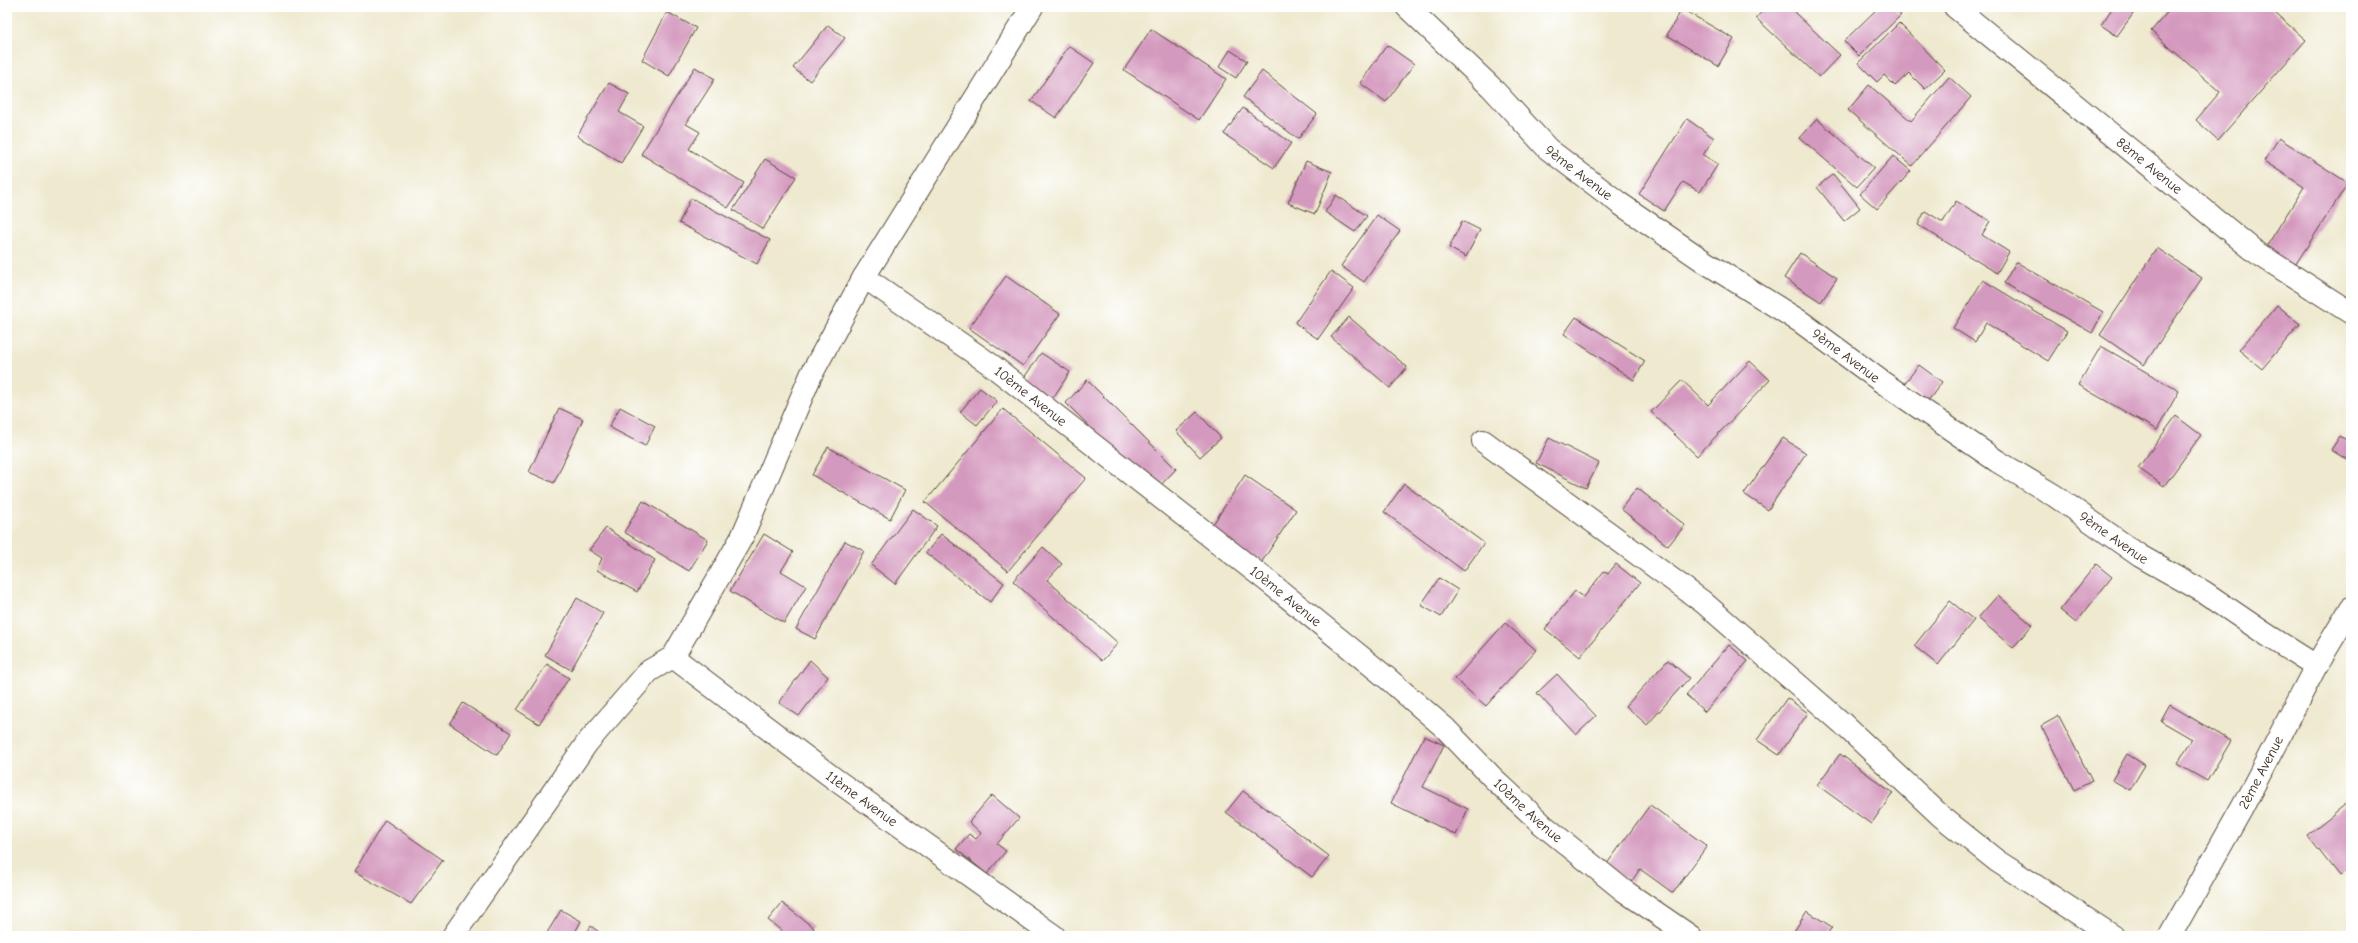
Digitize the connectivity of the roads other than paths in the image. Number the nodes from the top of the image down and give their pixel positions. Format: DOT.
graph roads {
  1 [pos="1032,7"];
  2 [pos="1407,7"];
  3 [pos="1955,7"];
  4 [pos="864,277"];
  5 [pos="2351,313"];
  6 [pos="1483,441"];
  7 [pos="2351,608"];
  8 [pos="673,656"];
  9 [pos="2316,666"];
  10 [pos="453,936"];
  11 [pos="1054,936"];
  12 [pos="1690,936"];
  13 [pos="2113,936"];
  14 [pos="2170,936"];
  1 -- 4 [label="street"];
  2 -- 9 [label="street, 9ème Avenue"];
  3 -- 5 [label="street, 8ème Avenue"];
  4 -- 8 [label="street"];
  4 -- 12 [label="street, 10ème Avenue"];
  6 -- 13 [label="street"];
  7 -- 9 [label="street, 2ème Avenue"];
  8 -- 10 [label="street"];
  8 -- 11 [label="street, 11ème Avenue"];
  9 -- 14 [label="street, 2ème Avenue"];
}
